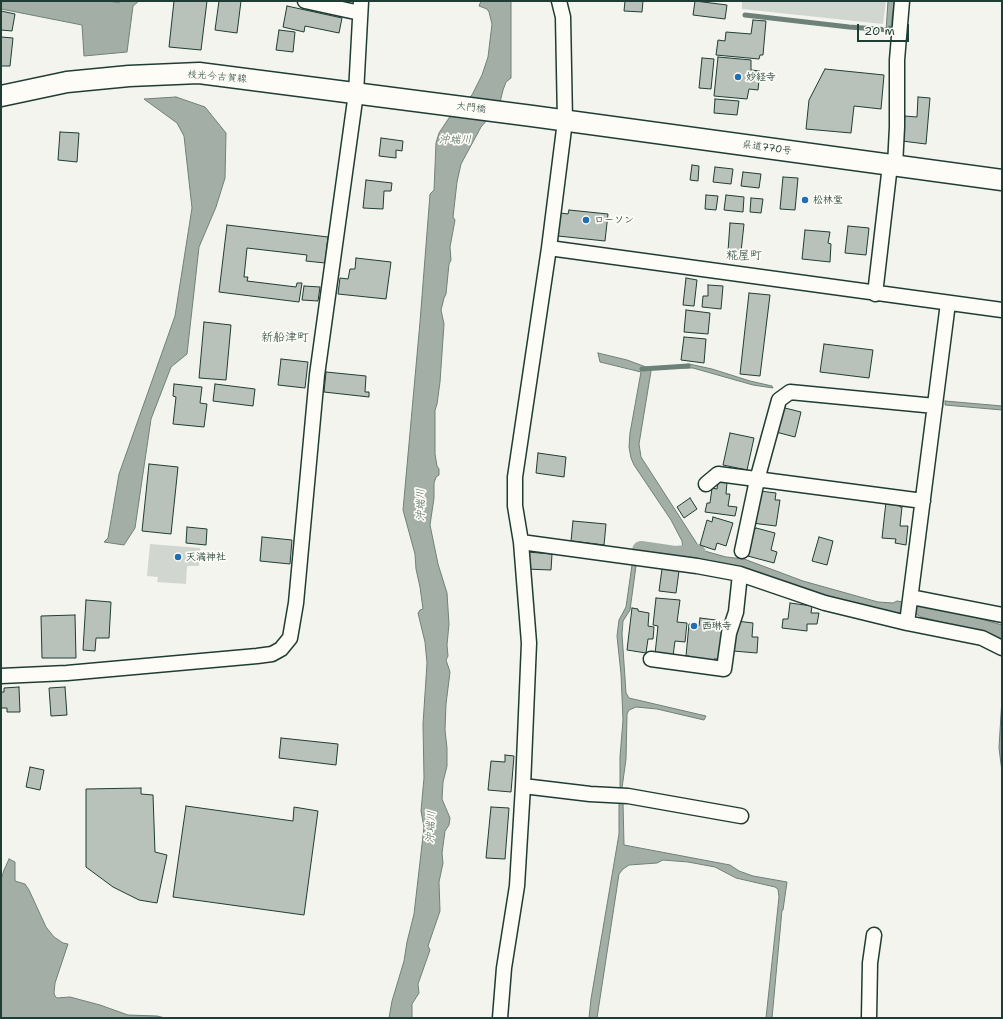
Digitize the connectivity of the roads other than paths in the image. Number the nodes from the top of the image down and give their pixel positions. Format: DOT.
graph roads {
  1 [pos="305,1"];
  2 [pos="560,1"];
  3 [pos="902,1"];
  4 [pos="360,7"];
  5 [pos="356,93"];
  6 [pos="1,96"];
  7 [pos="409,100"];
  8 [pos="532,116"];
  9 [pos="565,121"];
  10 [pos="892,165"];
  11 [pos="1002,180"];
  12 [pos="549,248"];
  13 [pos="875,294"];
  14 [pos="948,304"];
  15 [pos="1002,310"];
  16 [pos="935,406"];
  17 [pos="757,480"];
  18 [pos="706,484"];
  19 [pos="923,501"];
  20 [pos="521,542"];
  21 [pos="742,551"];
  22 [pos="740,574"];
  23 [pos="911,597"];
  24 [pos="1002,615"];
  25 [pos="907,621"];
  26 [pos="1002,648"];
  27 [pos="651,660"];
  28 [pos="1,676"];
  29 [pos="523,786"];
  30 [pos="741,816"];
  31 [pos="874,935"];
  32 [pos="500,1018"];
  33 [pos="869,1018"];
  1 -- 4 [label="street"];
  2 -- 9 [label="street"];
  3 -- 10 [label="street"];
  4 -- 5 [label="street"];
  5 -- 6 [label="main road, 枝光今古賀線"];
  5 -- 7 [label="main road, 枝光今古賀線"];
  5 -- 28 [label="street"];
  7 -- 8 [label="main road, 大門橋"];
  8 -- 9 [label="main road, 県道770号"];
  9 -- 10 [label="main road, 県道770号"];
  9 -- 12 [label="street"];
  10 -- 11 [label="main road, 県道770号"];
  10 -- 13 [label="street"];
  12 -- 13 [label="street"];
  12 -- 20 [label="street"];
  13 -- 14 [label="street"];
  14 -- 15 [label="street"];
  14 -- 16 [label="street"];
  16 -- 17 [label="street"];
  16 -- 19 [label="street"];
  17 -- 18 [label="street"];
  17 -- 19 [label="street"];
  17 -- 21 [label="street"];
  19 -- 23 [label="street"];
  20 -- 22 [label="street"];
  20 -- 29 [label="street"];
  22 -- 25 [label="street"];
  22 -- 27 [label="street"];
  23 -- 24 [label="street"];
  23 -- 25 [label="street"];
  25 -- 26 [label="street"];
  29 -- 30 [label="street"];
  29 -- 32 [label="street"];
  31 -- 33 [label="street"];
}
